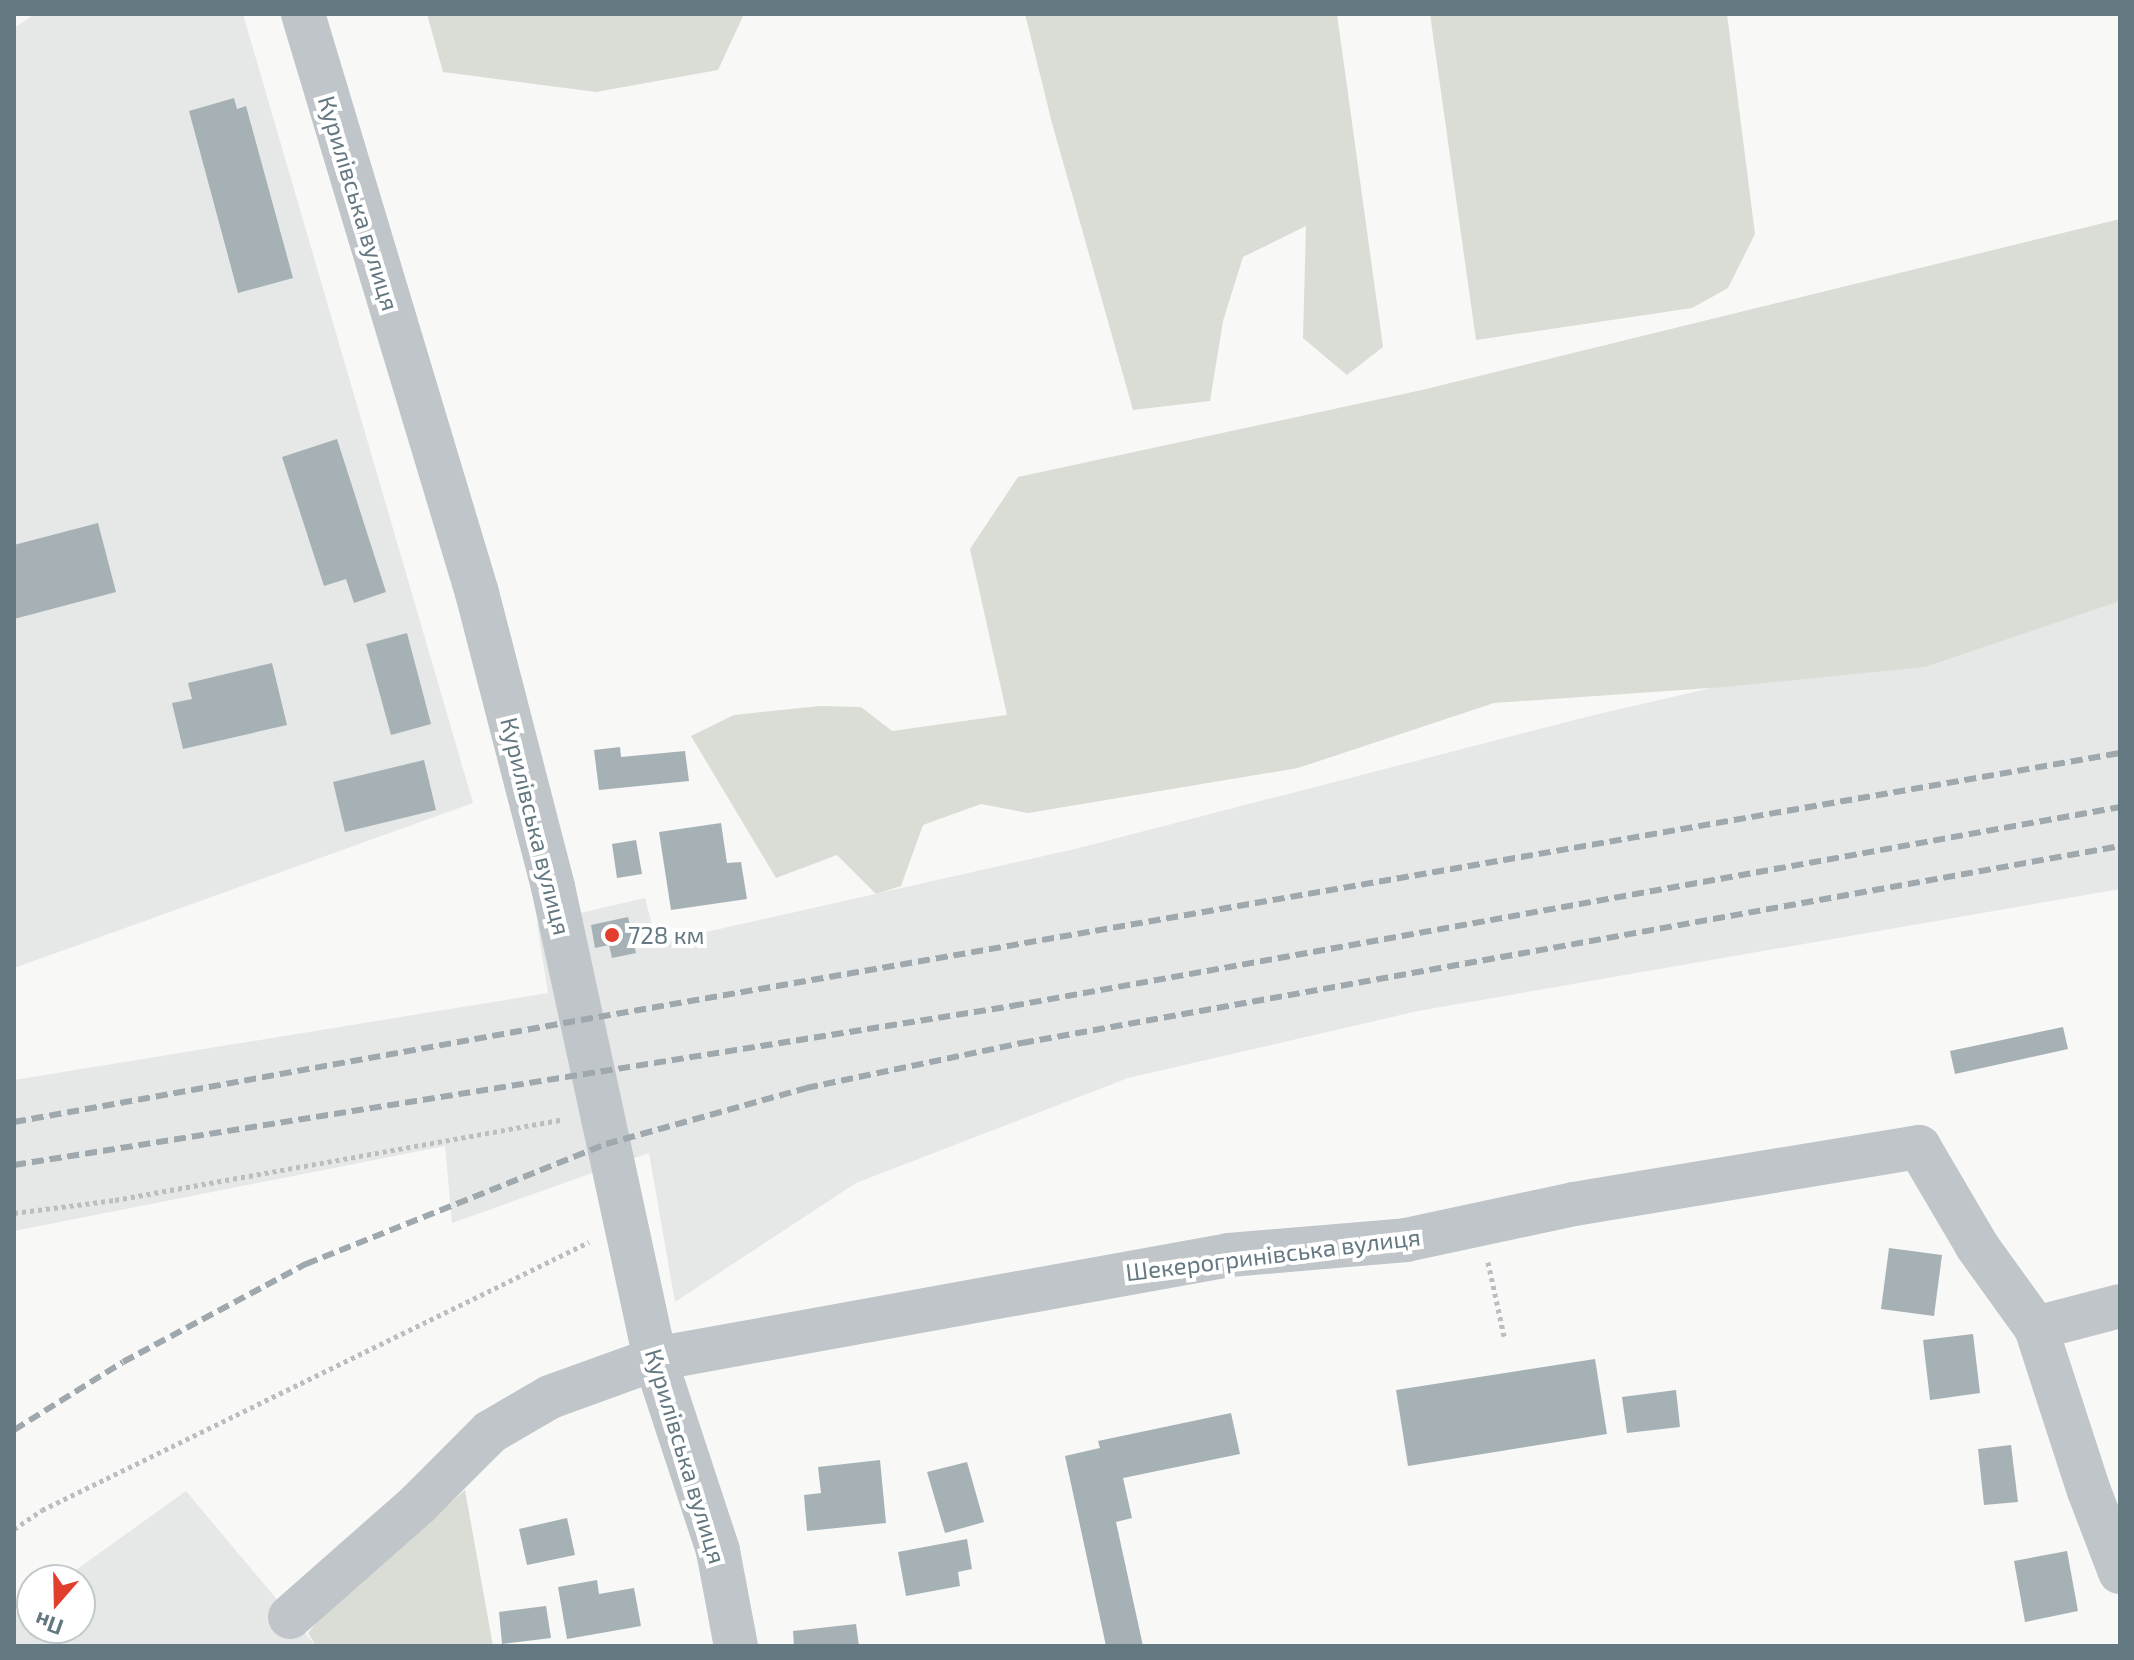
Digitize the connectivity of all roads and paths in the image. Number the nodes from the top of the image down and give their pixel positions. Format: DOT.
graph roads {
  1 [pos="303,14"];
  2 [pos="602,1113"];
  3 [pos="14,1213"];
  4 [pos="1479,1222"];
  5 [pos="626,1227"];
  6 [pos="2120,1306"];
  7 [pos="2036,1328"];
  8 [pos="1504,1336"];
  9 [pos="655,1359"];
  10 [pos="14,1529"];
  11 [pos="2120,1572"];
  12 [pos="290,1617"];
  13 [pos="736,1646"];
  1 -- 2 [label="street, Курилівська вулиця"];
  2 -- 3 [label="path"];
  2 -- 5 [label="street, Курилівська вулиця"];
  4 -- 7 [label="street, Шекерогринівська вулиця"];
  4 -- 8 [label="path"];
  4 -- 9 [label="street, Шекерогринівська вулиця"];
  5 -- 9 [label="street, Курилівська вулиця"];
  5 -- 10 [label="path"];
  6 -- 7 [label="street"];
  7 -- 11 [label="street, Шекерогринівська вулиця"];
  9 -- 12 [label="street, Шекерогринівська вулиця"];
  9 -- 13 [label="street, Курилівська вулиця"];
}
